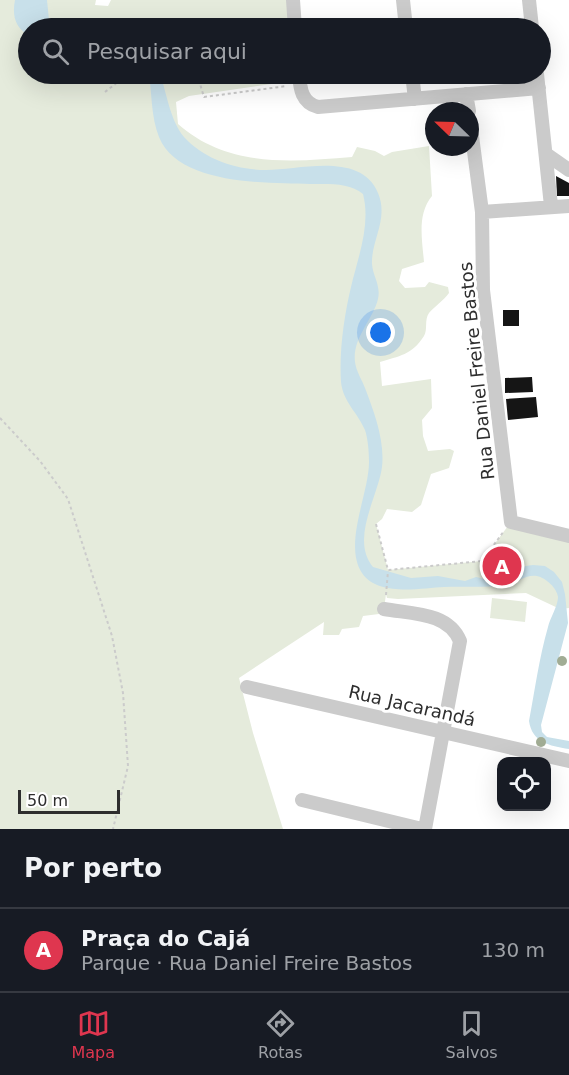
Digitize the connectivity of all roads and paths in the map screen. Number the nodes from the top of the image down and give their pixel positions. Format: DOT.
graph roads {
  1 [pos="292,0"];
  2 [pos="403,0"];
  3 [pos="529,0"];
  4 [pos="294,18"];
  5 [pos="405,18"];
  6 [pos="531,18"];
  7 [pos="115,84"];
  8 [pos="200,84"];
  9 [pos="273,84"];
  10 [pos="301,84"];
  11 [pos="413,84"];
  12 [pos="538,84"];
  13 [pos="539,88"];
  14 [pos="105,92"];
  15 [pos="466,94"];
  16 [pos="415,99"];
  17 [pos="467,102"];
  18 [pos="546,154"];
  19 [pos="475,156"];
  20 [pos="569,170"];
  21 [pos="551,206"];
  22 [pos="569,206"];
  23 [pos="482,212"];
  24 [pos="0,418"];
  25 [pos="512,522"];
  26 [pos="376,524"];
  27 [pos="569,536"];
  28 [pos="388,570"];
  29 [pos="385,603"];
  30 [pos="247,687"];
  31 [pos="444,730"];
  32 [pos="569,761"];
  33 [pos="302,800"];
  34 [pos="113,829"];
  35 [pos="423,829"];
  1 -- 4 [label="street"];
  2 -- 5 [label="street"];
  3 -- 6 [label="street"];
  7 -- 14 [label="path"];
  8 -- 9 [label="path"];
  10 -- 16 [label="street"];
  11 -- 16 [label="street"];
  12 -- 13 [label="street"];
  13 -- 15 [label="street"];
  13 -- 18 [label="street"];
  15 -- 16 [label="street"];
  15 -- 17 [label="street"];
  18 -- 20 [label="street"];
  18 -- 21 [label="street"];
  19 -- 23 [label="street, Rua Daniel Freire Bastos"];
  21 -- 22 [label="street"];
  21 -- 23 [label="street"];
  23 -- 25 [label="street, Rua Daniel Freire Bastos"];
  24 -- 34 [label="path"];
  25 -- 27 [label="street"];
  25 -- 28 [label="path"];
  26 -- 28 [label="path"];
  28 -- 29 [label="path"];
  29 -- 31 [label="street"];
  30 -- 31 [label="street, Rua Jacarandá"];
  31 -- 32 [label="street, Rua Jacarandá"];
  31 -- 35 [label="street"];
  33 -- 35 [label="street"];
}
